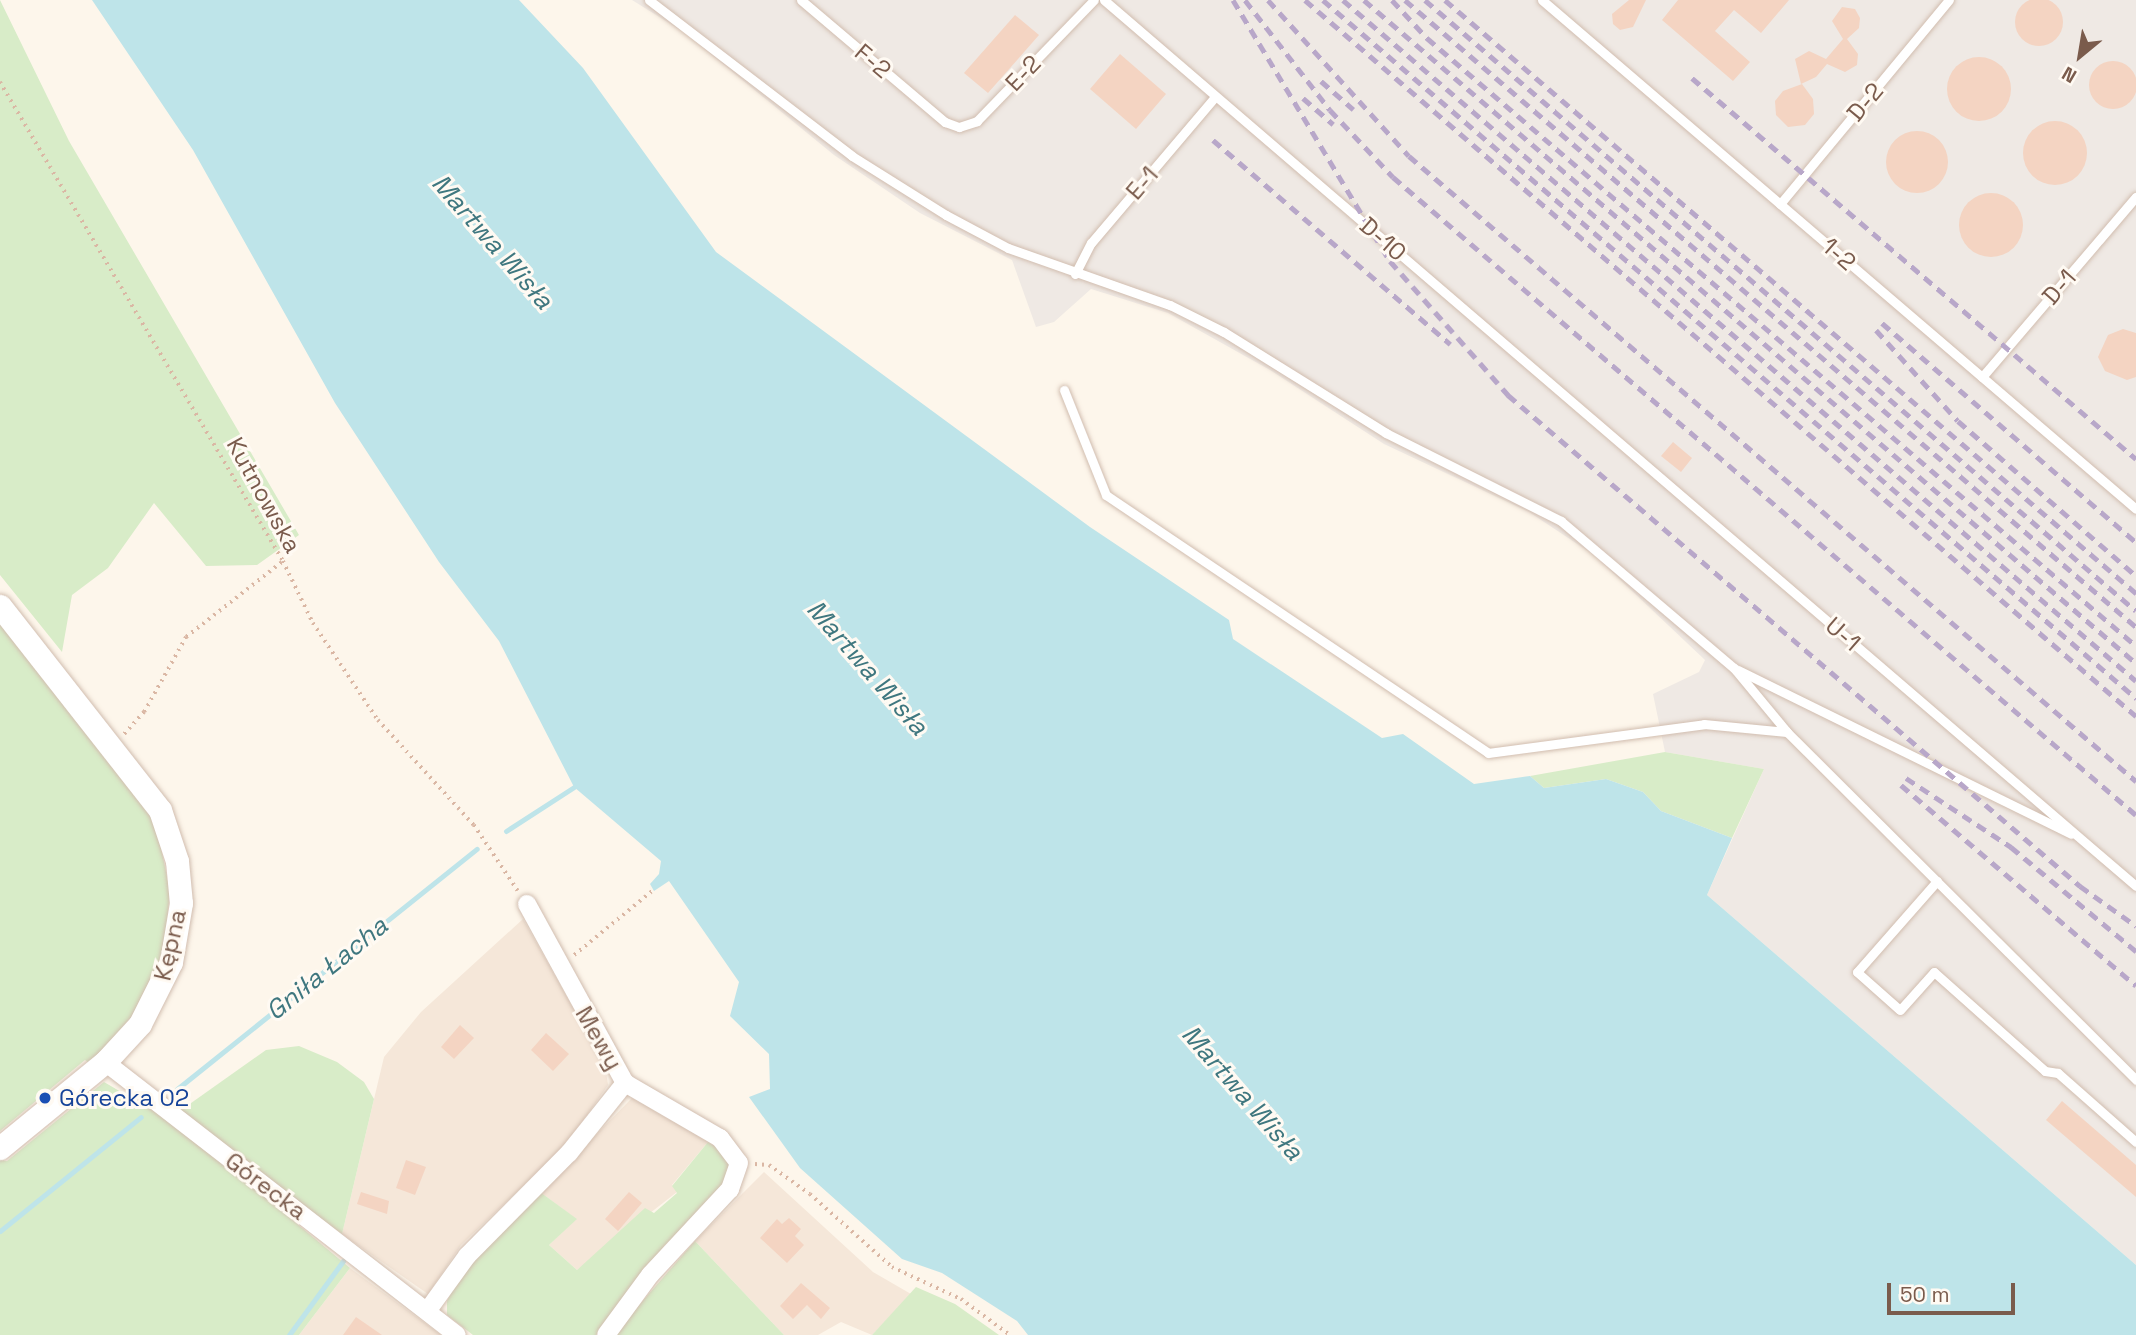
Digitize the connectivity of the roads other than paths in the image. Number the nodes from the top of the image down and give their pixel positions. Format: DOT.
graph roads {
  1 [pos="649,0"];
  2 [pos="801,0"];
  3 [pos="1094,0"];
  4 [pos="1104,0"];
  5 [pos="1949,0"];
  6 [pos="1544,1"];
  7 [pos="1215,97"];
  8 [pos="944,122"];
  9 [pos="2136,197"];
  10 [pos="1780,204"];
  11 [pos="1075,274"];
  12 [pos="1982,377"];
  13 [pos="1550,382"];
  14 [pos="1064,390"];
  15 [pos="2136,509"];
  16 [pos="0,606"];
  17 [pos="1734,668"];
  18 [pos="1787,732"];
  19 [pos="2082,839"];
  20 [pos="1937,881"];
  21 [pos="2136,886"];
  22 [pos="527,904"];
  23 [pos="105,1062"];
  24 [pos="2136,1080"];
  25 [pos="625,1083"];
  26 [pos="2136,1142"];
  27 [pos="0,1148"];
  28 [pos="428,1310"];
  29 [pos="457,1335"];
  30 [pos="606,1335"];
  1 -- 11 [label="lane"];
  2 -- 8 [label="lane, F-2"];
  3 -- 8 [label="lane, E-2"];
  4 -- 7 [label="lane, D-10"];
  5 -- 10 [label="lane, D-2"];
  6 -- 10 [label="lane, 1-2"];
  7 -- 11 [label="lane, E-1"];
  7 -- 13 [label="lane, D-10"];
  9 -- 12 [label="lane, D-1"];
  10 -- 12 [label="lane, 1-2"];
  11 -- 17 [label="lane"];
  12 -- 15 [label="lane, 1-2"];
  13 -- 19 [label="lane, U-1"];
  14 -- 18 [label="lane"];
  16 -- 23 [label="street, Kępna"];
  17 -- 18 [label="lane"];
  17 -- 19 [label="lane"];
  18 -- 20 [label="lane"];
  19 -- 21 [label="lane, U-1"];
  20 -- 24 [label="lane"];
  20 -- 26 [label="lane"];
  22 -- 25 [label="street, Mewy"];
  23 -- 27 [label="street, Kępna"];
  23 -- 28 [label="street, Górecka"];
  25 -- 28 [label="street"];
  25 -- 30 [label="street, Mewy"];
  28 -- 29 [label="street, Górecka"];
}
